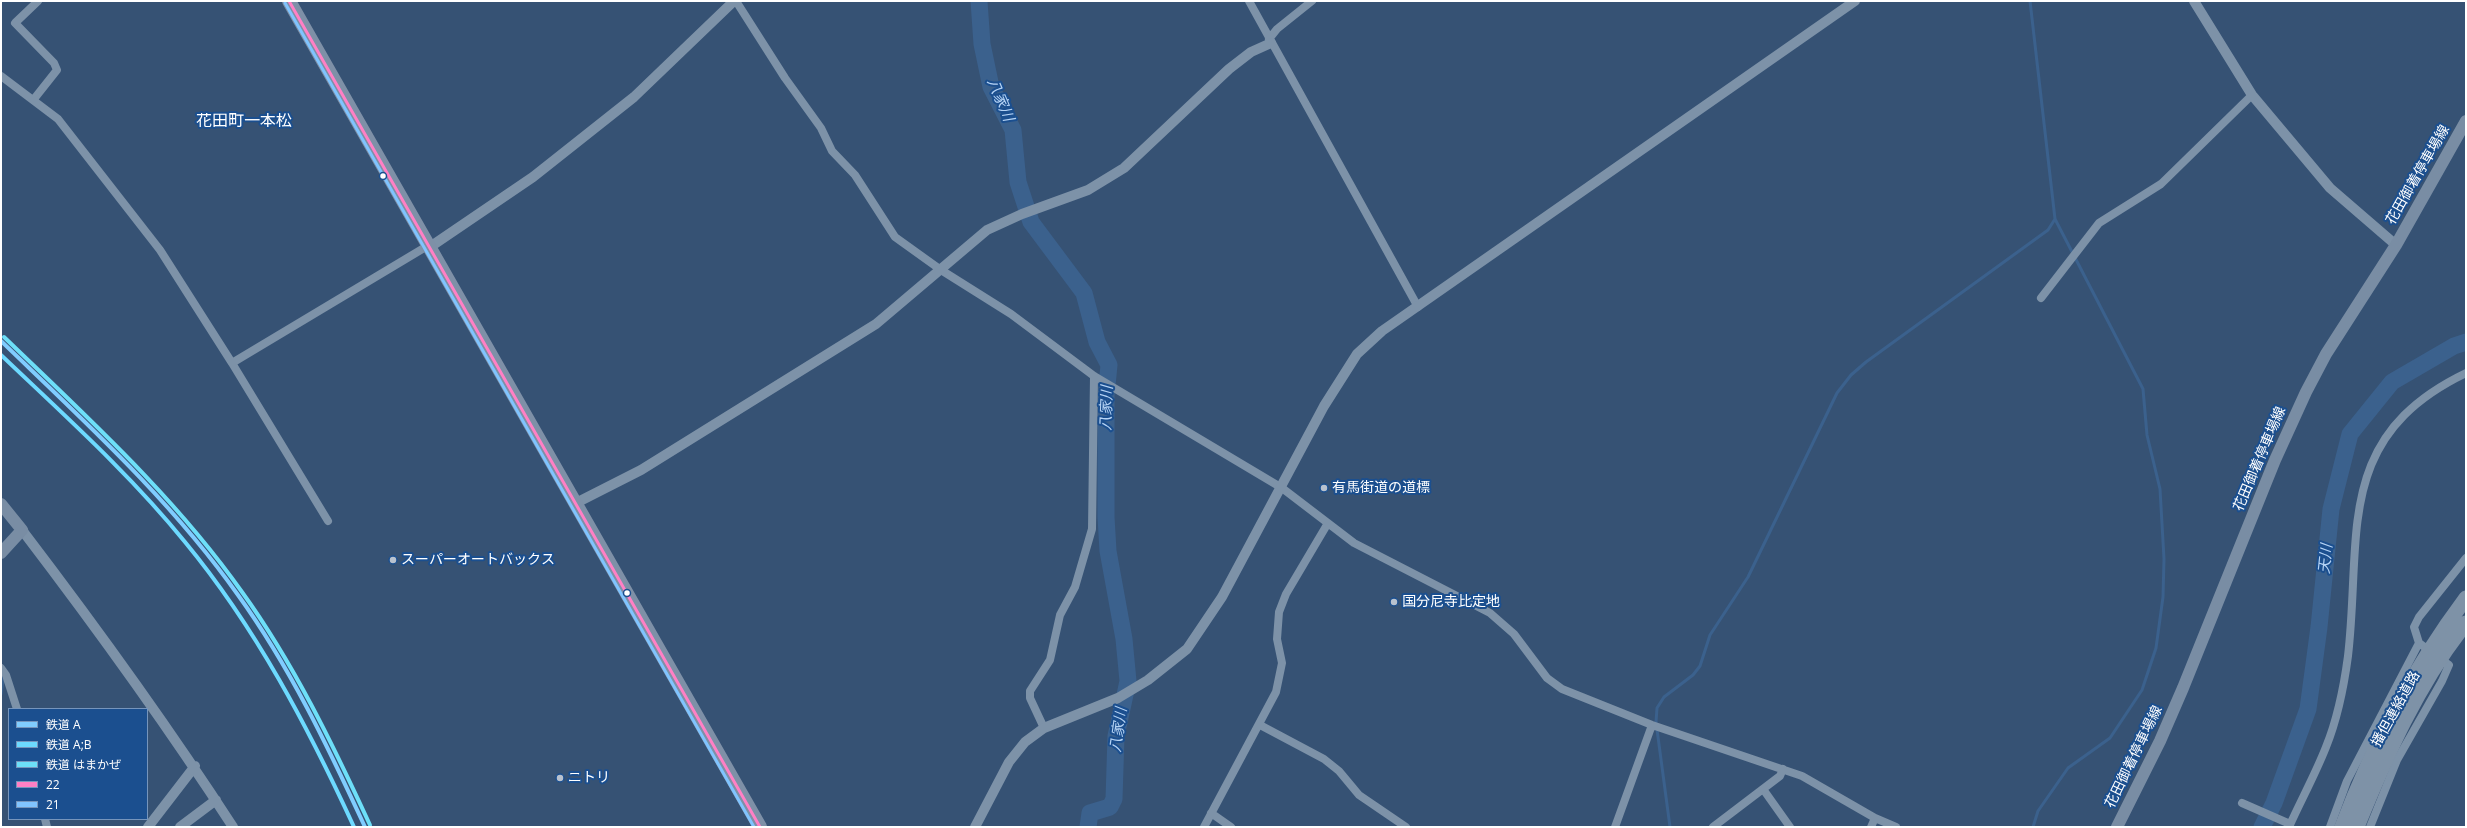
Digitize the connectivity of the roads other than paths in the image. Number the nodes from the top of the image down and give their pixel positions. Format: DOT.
graph roads {
  1 [pos="38,1"];
  2 [pos="289,1"];
  3 [pos="735,1"];
  4 [pos="1249,1"];
  5 [pos="1312,1"];
  6 [pos="1855,1"];
  7 [pos="2194,1"];
  8 [pos="1270,41"];
  9 [pos="1,76"];
  10 [pos="2252,96"];
  11 [pos="34,99"];
  12 [pos="2466,121"];
  13 [pos="2396,244"];
  14 [pos="429,246"];
  15 [pos="941,270"];
  16 [pos="2041,298"];
  17 [pos="1418,307"];
  18 [pos="232,363"];
  19 [pos="2466,372"];
  20 [pos="1094,376"];
  21 [pos="1282,488"];
  22 [pos="576,503"];
  23 [pos="1,504"];
  24 [pos="328,521"];
  25 [pos="1328,523"];
  26 [pos="22,530"];
  27 [pos="1,552"];
  28 [pos="2466,558"];
  29 [pos="2466,598"];
  30 [pos="2466,623"];
  31 [pos="2419,643"];
  32 [pos="1,668"];
  33 [pos="17,708"];
  34 [pos="1260,725"];
  35 [pos="1652,725"];
  36 [pos="1044,728"];
  37 [pos="194,766"];
  38 [pos="1784,769"];
  39 [pos="1763,789"];
  40 [pos="216,800"];
  41 [pos="2242,803"];
  42 [pos="1211,813"];
  43 [pos="1875,818"];
  44 [pos="152,826"];
  45 [pos="2289,826"];
  46 [pos="180,827"];
  47 [pos="233,827"];
  48 [pos="760,827"];
  49 [pos="975,827"];
  50 [pos="1204,827"];
  51 [pos="1231,827"];
  52 [pos="1406,827"];
  53 [pos="1615,827"];
  54 [pos="1713,827"];
  55 [pos="1790,827"];
  56 [pos="1871,827"];
  57 [pos="1896,827"];
  58 [pos="2117,827"];
  59 [pos="2330,827"];
  60 [pos="2342,827"];
  61 [pos="2357,827"];
  62 [pos="2370,827"];
  1 -- 11 [label="street"];
  2 -- 14 [label="highway"];
  3 -- 14 [label="street"];
  3 -- 15 [label="street"];
  4 -- 8 [label="street"];
  5 -- 8 [label="street"];
  6 -- 17 [label="street"];
  7 -- 10 [label="street"];
  8 -- 15 [label="street"];
  8 -- 17 [label="street"];
  9 -- 11 [label="street"];
  10 -- 13 [label="street"];
  10 -- 16 [label="street"];
  11 -- 18 [label="street"];
  12 -- 13 [label="main road, 花田御着停車場線"];
  13 -- 58 [label="main road, 花田御着停車場線"];
  14 -- 18 [label="street"];
  14 -- 22 [label="highway"];
  15 -- 20 [label="street"];
  15 -- 22 [label="street"];
  17 -- 21 [label="street"];
  18 -- 24 [label="street"];
  19 -- 45 [label="street"];
  20 -- 21 [label="street"];
  20 -- 36 [label="street"];
  21 -- 25 [label="street"];
  21 -- 36 [label="street"];
  22 -- 48 [label="highway"];
  23 -- 26 [label="main road"];
  25 -- 34 [label="street"];
  25 -- 35 [label="street"];
  26 -- 27 [label="main road"];
  26 -- 37 [label="street"];
  28 -- 31 [label="street"];
  29 -- 60 [label="highway, 播但連絡道路"];
  30 -- 61 [label="highway, 播但連絡道路"];
  31 -- 59 [label="street"];
  31 -- 62 [label="street"];
  32 -- 33 [label="street"];
  34 -- 42 [label="street"];
  34 -- 52 [label="street"];
  35 -- 38 [label="street"];
  35 -- 53 [label="street"];
  36 -- 49 [label="street"];
  37 -- 40 [label="street"];
  37 -- 44 [label="street"];
  38 -- 39 [label="street"];
  38 -- 43 [label="street"];
  39 -- 54 [label="street"];
  39 -- 55 [label="street"];
  40 -- 46 [label="street"];
  40 -- 47 [label="street"];
  41 -- 45 [label="street"];
  42 -- 50 [label="street"];
  42 -- 51 [label="street"];
  43 -- 56 [label="street"];
  43 -- 57 [label="street"];
}
